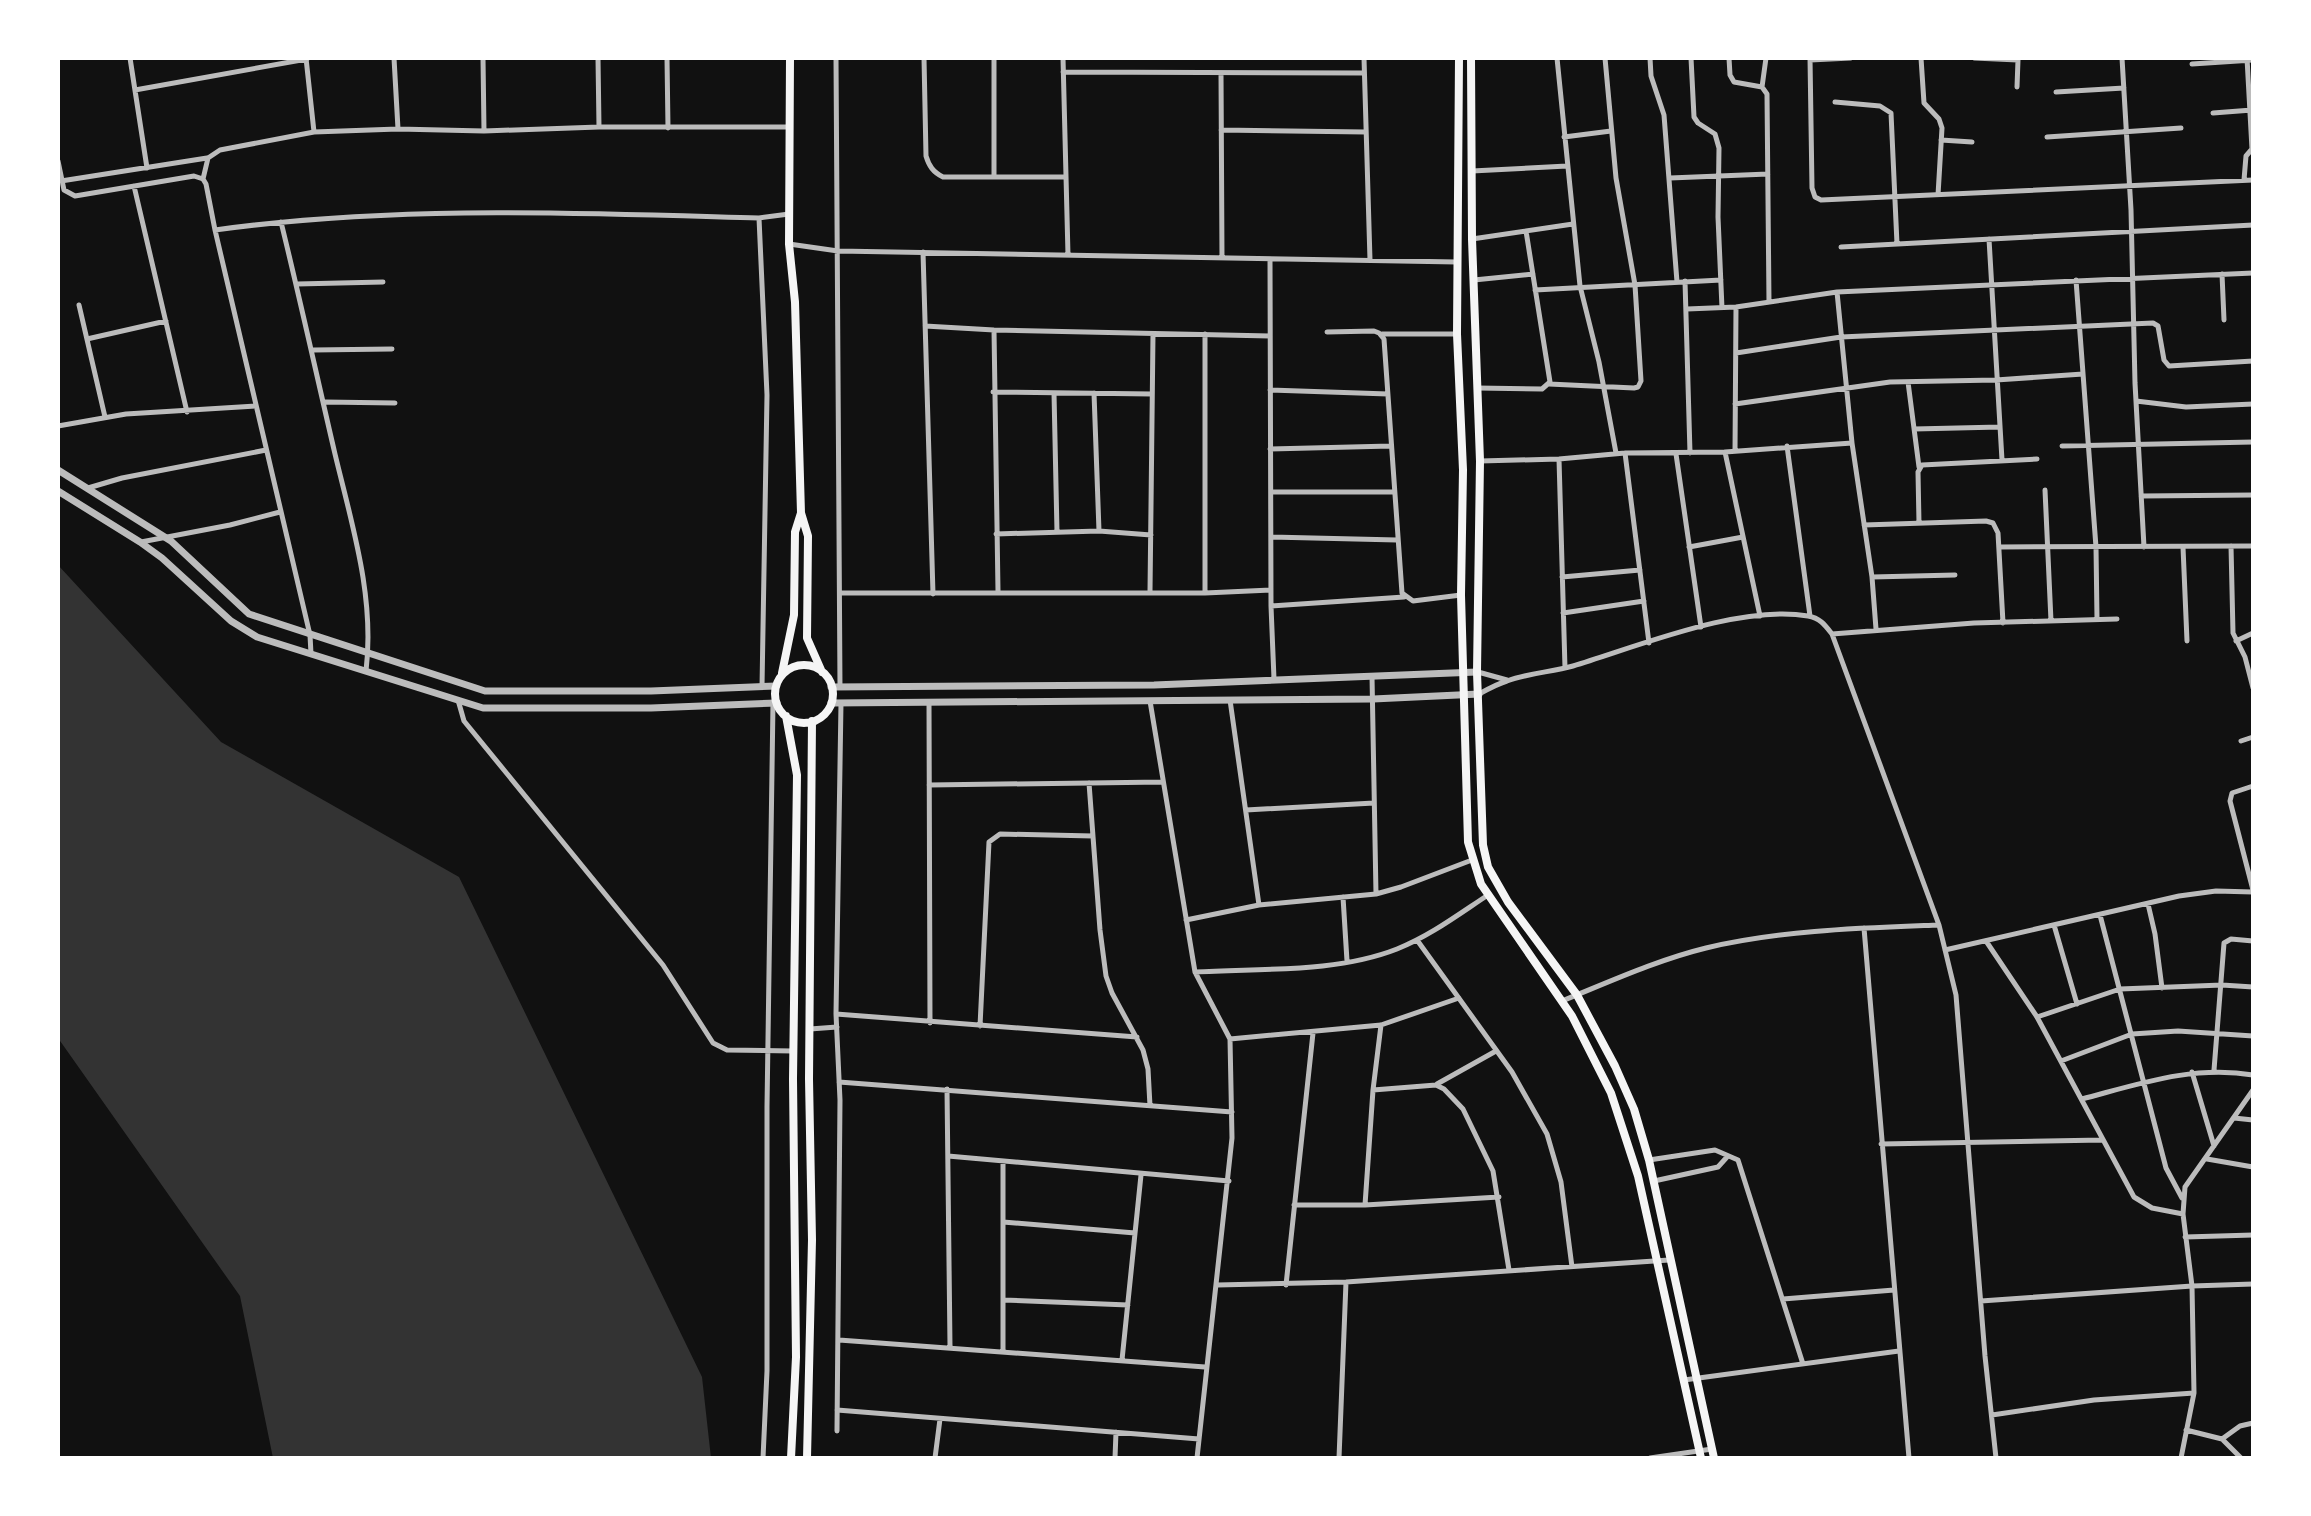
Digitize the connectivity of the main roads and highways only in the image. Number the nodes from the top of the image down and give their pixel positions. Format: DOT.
graph roads {
  1 [pos="790,58"];
  2 [pos="1459,58"];
  3 [pos="1471,58"];
  4 [pos="801,513"];
  5 [pos="822,672"];
  6 [pos="778,682"];
  7 [pos="786,716"];
  8 [pos="812,721"];
  9 [pos="795,851"];
  10 [pos="811,852"];
  11 [pos="1700,1454"];
  12 [pos="1713,1454"];
  13 [pos="791,1458"];
  14 [pos="807,1458"];
  1 -- 4 [label="main road"];
  2 -- 11 [label="main road"];
  3 -- 12 [label="main road"];
  4 -- 5 [label="main road"];
  4 -- 6 [label="main road"];
  5 -- 6 [label="main road"];
  5 -- 8 [label="main road"];
  6 -- 7 [label="main road"];
  7 -- 8 [label="main road"];
  7 -- 9 [label="main road"];
  8 -- 10 [label="main road"];
  9 -- 10 [label="main road"];
  9 -- 13 [label="main road"];
  10 -- 14 [label="main road"];
}
